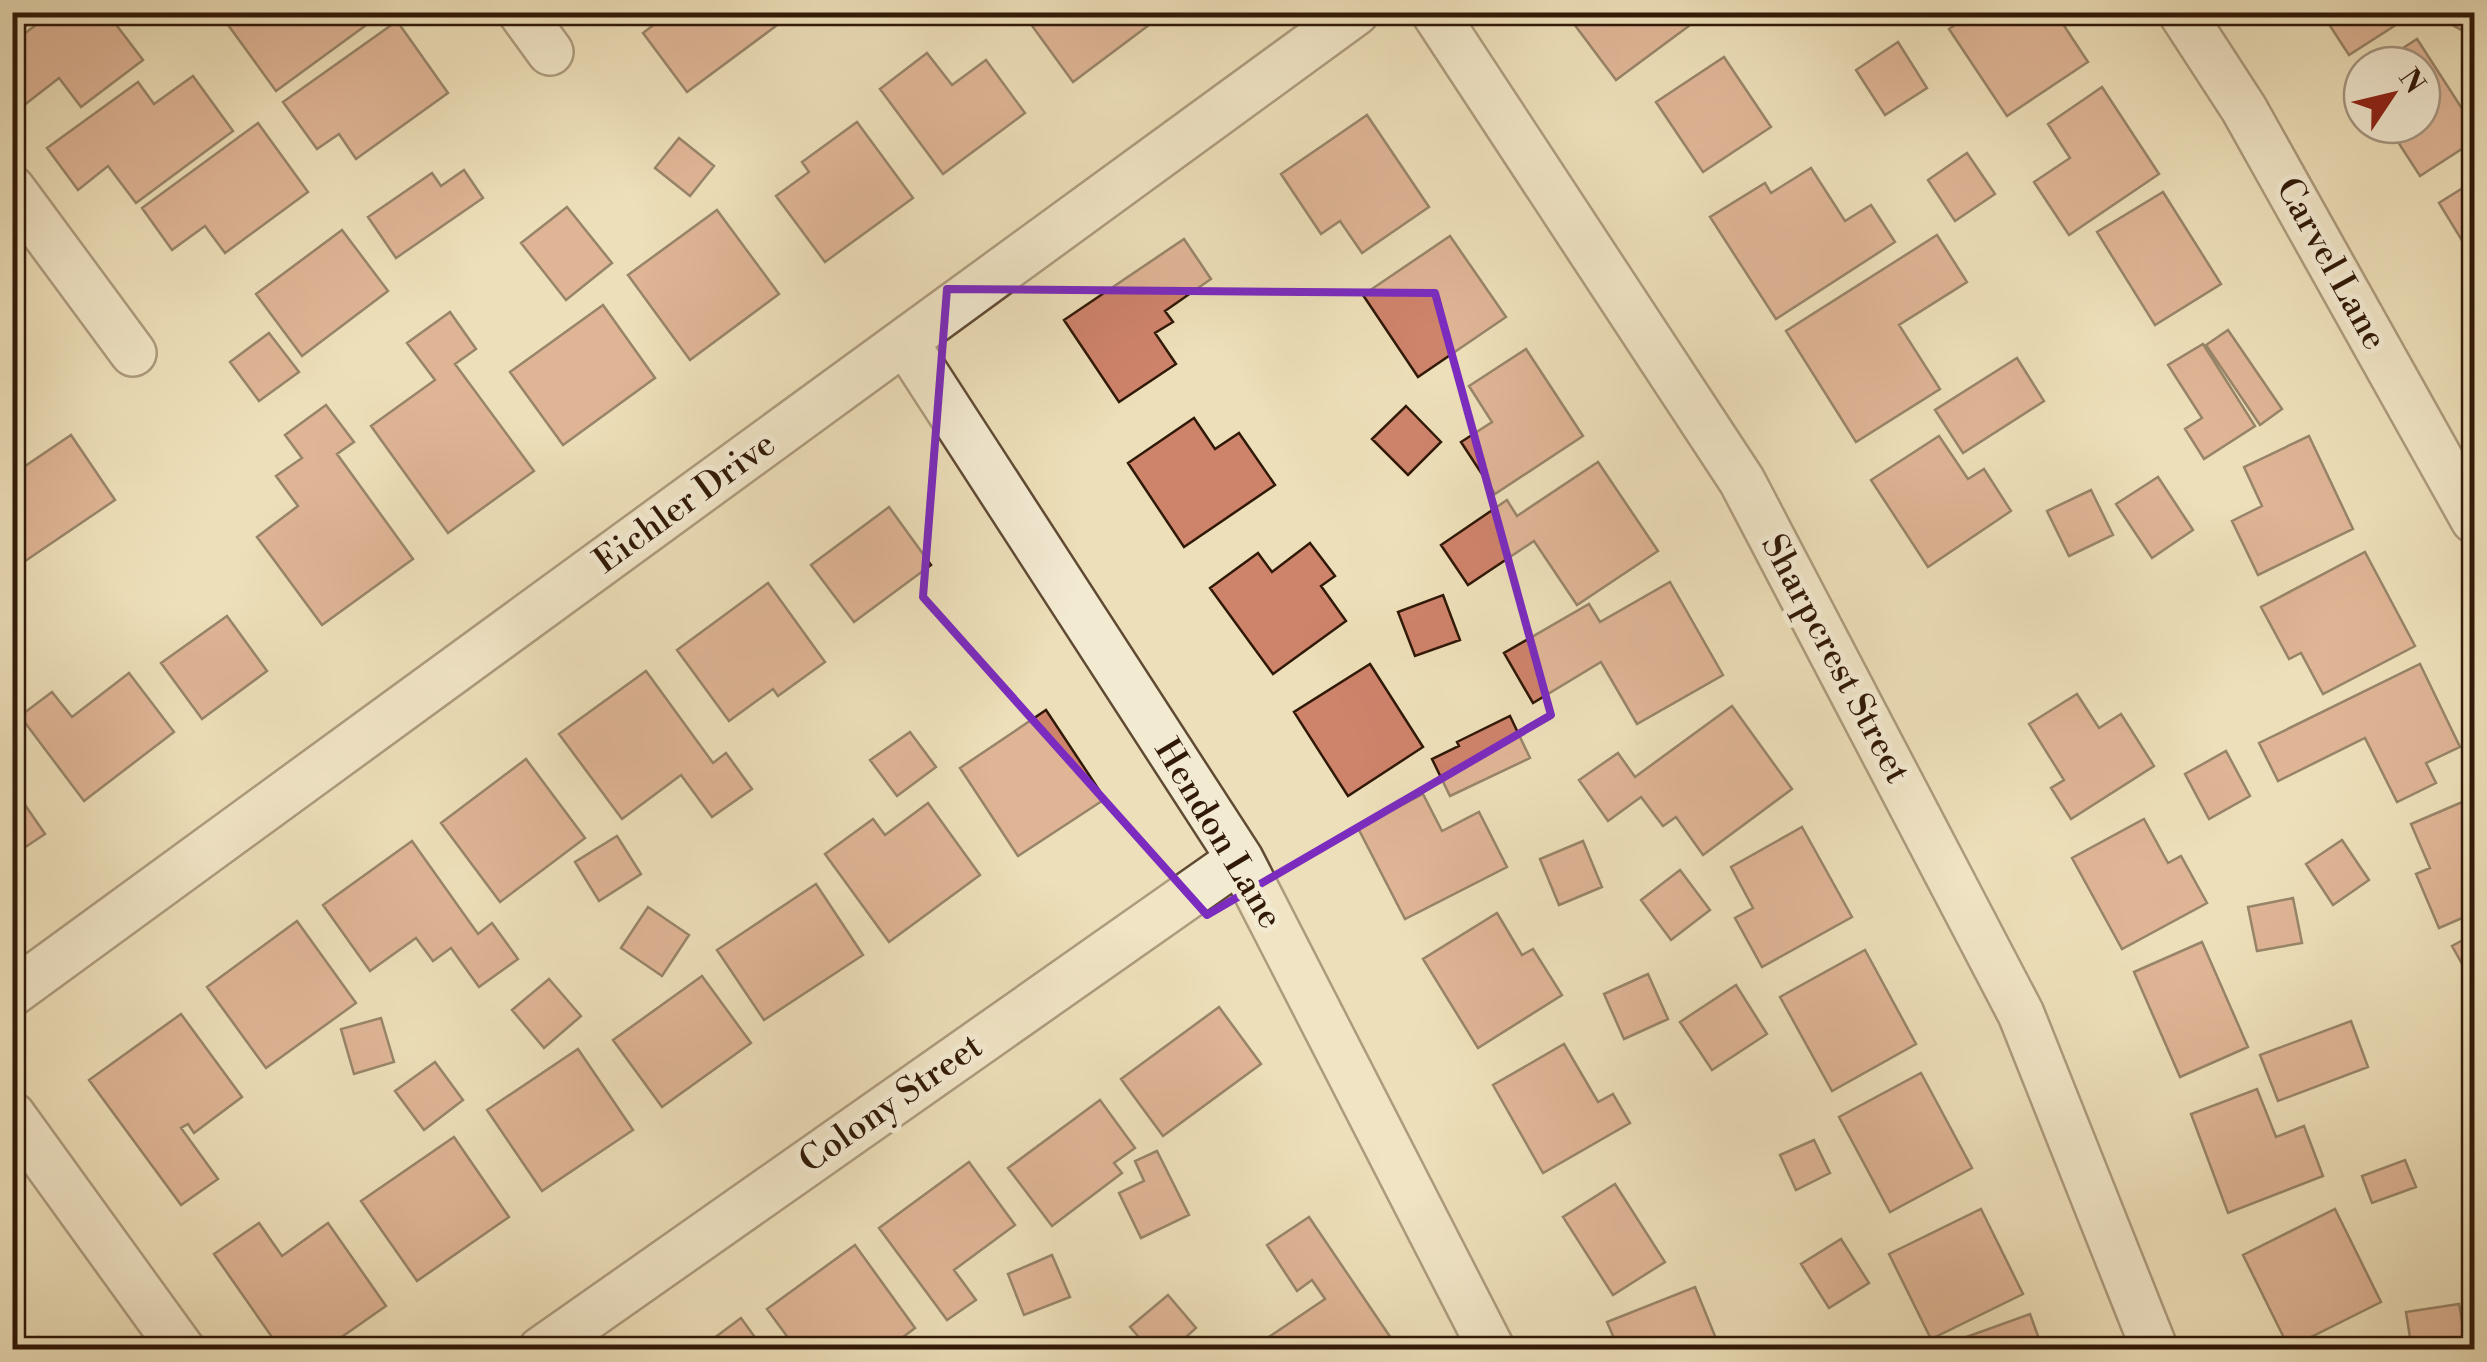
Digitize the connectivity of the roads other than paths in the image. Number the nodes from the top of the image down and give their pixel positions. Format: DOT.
graph roads {
  1 [pos="521,12"];
  2 [pos="1356,12"];
  3 [pos="1434,12"];
  4 [pos="2181,12"];
  5 [pos="550,52"];
  6 [pos="12,189"];
  7 [pos="905,342"];
  8 [pos="133,353"];
  9 [pos="2474,520"];
  10 [pos="1240,859"];
  11 [pos="12,993"];
  12 [pos="12,1116"];
  13 [pos="182,1350"];
  14 [pos="542,1350"];
  15 [pos="1492,1350"];
  16 [pos="2155,1350"];
  1 -- 5 [label="street"];
  2 -- 7 [label="street, Eichler Drive"];
  3 -- 16 [label="street, Sharpcrest Street"];
  4 -- 9 [label="street, Carvel Lane"];
  6 -- 8 [label="street"];
  7 -- 10 [label="street, Hendon Lane"];
  7 -- 11 [label="street, Eichler Drive"];
  10 -- 14 [label="street, Colony Street"];
  10 -- 15 [label="street, Hendon Lane"];
  12 -- 13 [label="street"];
}
